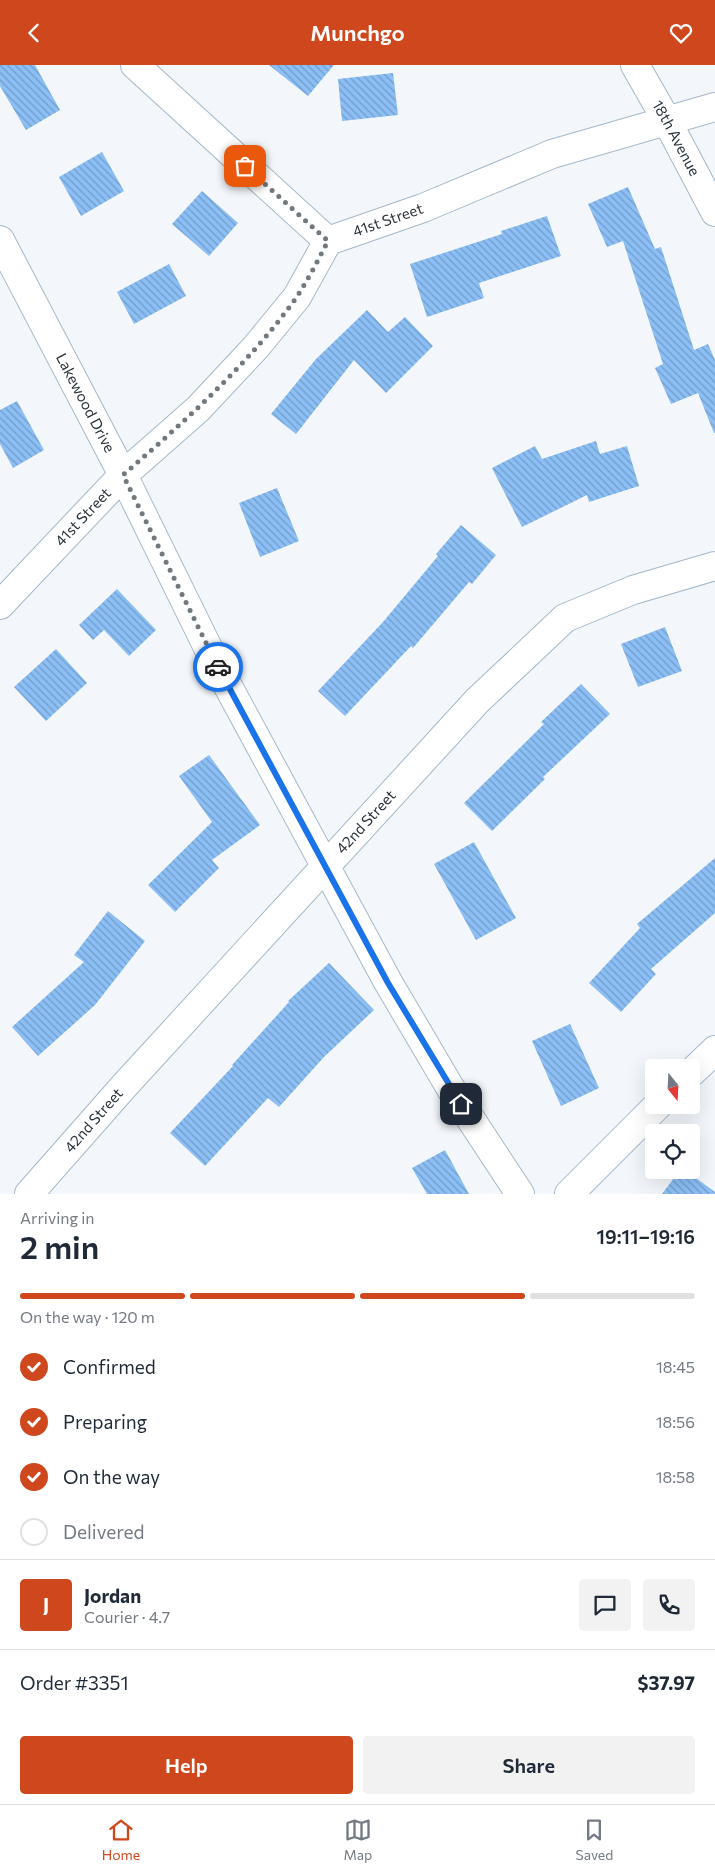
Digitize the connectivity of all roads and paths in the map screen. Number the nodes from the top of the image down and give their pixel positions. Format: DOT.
graph roads {
  1 [pos="135,65"];
  2 [pos="635,65"];
  3 [pos="715,107"];
  4 [pos="667,121"];
  5 [pos="715,212"];
  6 [pos="0,240"];
  7 [pos="328,241"];
  8 [pos="123,475"];
  9 [pos="715,566"];
  10 [pos="0,605"];
  11 [pos="326,866"];
  12 [pos="715,1050"];
  13 [pos="700,1064"];
  14 [pos="649,1114"];
  15 [pos="28,1194"];
  16 [pos="520,1194"];
  17 [pos="570,1194"];
  1 -- 7 [label="street"];
  2 -- 4 [label="street, 18th Avenue"];
  3 -- 4 [label="street, 41st Street"];
  4 -- 5 [label="street, 18th Avenue"];
  4 -- 7 [label="street, 41st Street"];
  6 -- 8 [label="street, Lakewood Drive"];
  7 -- 8 [label="street, 41st Street"];
  8 -- 10 [label="street, 41st Street"];
  8 -- 11 [label="street, Lakewood Drive"];
  9 -- 11 [label="street, 42nd Street"];
  11 -- 15 [label="street, 42nd Street"];
  11 -- 16 [label="street, Lakewood Drive"];
  12 -- 13 [label="street"];
  14 -- 17 [label="street"];
}
